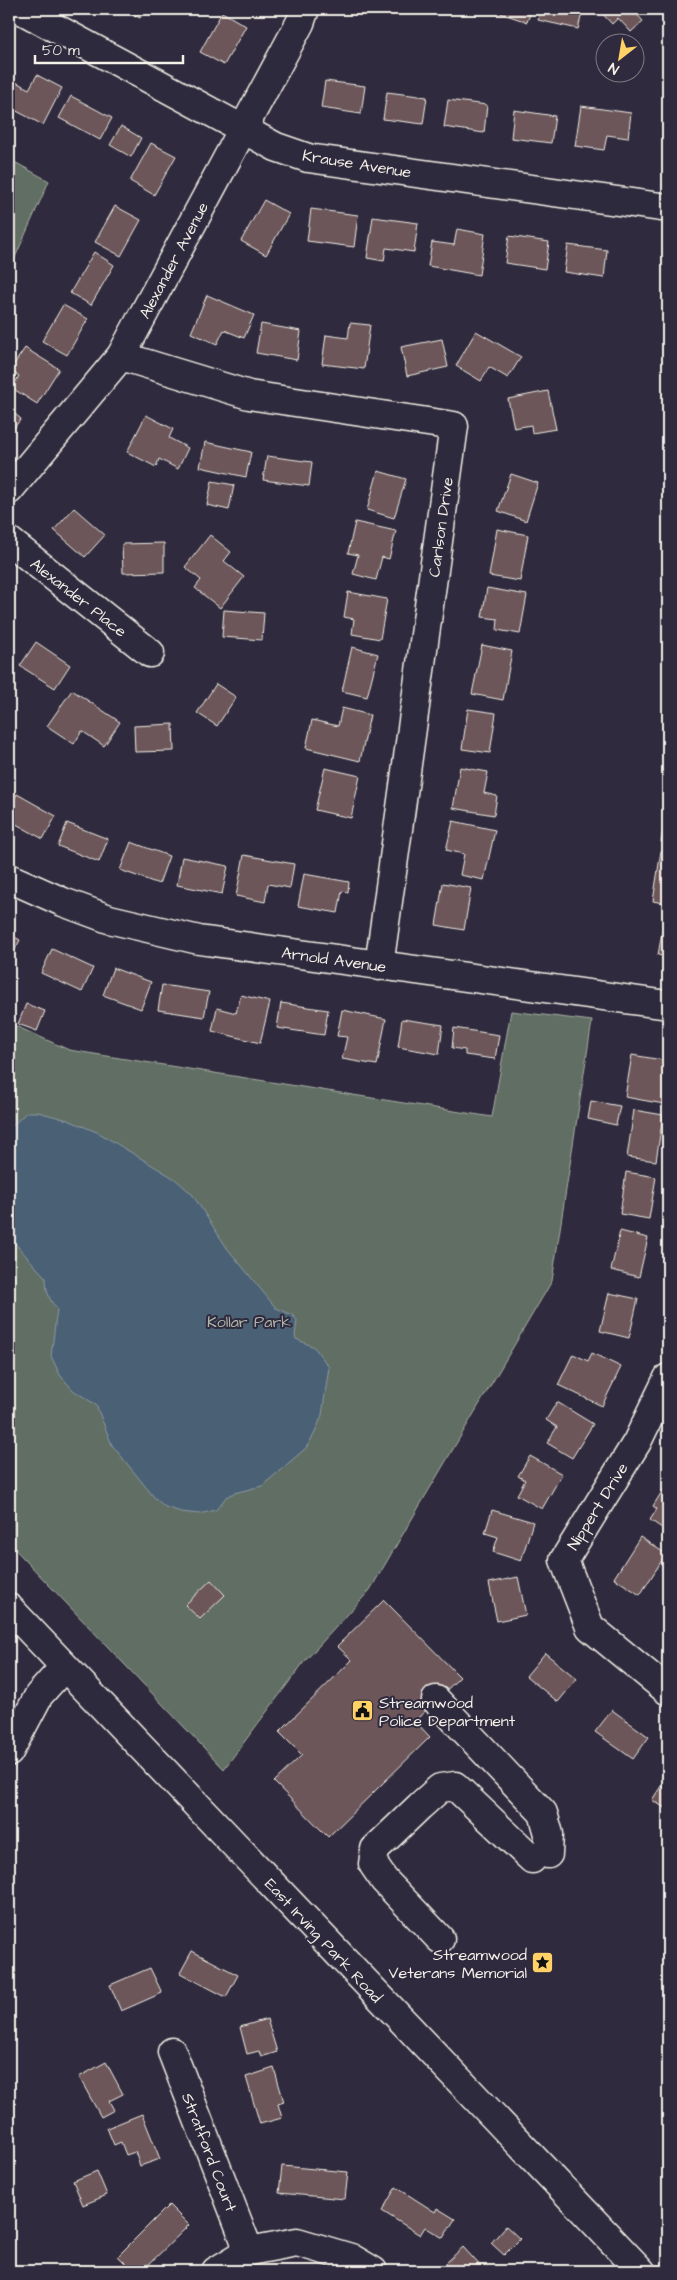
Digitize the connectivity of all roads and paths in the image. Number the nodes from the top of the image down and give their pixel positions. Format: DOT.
graph roads {
  1 [pos="20,9"];
  2 [pos="305,9"];
  3 [pos="244,129"];
  4 [pos="668,208"];
  5 [pos="121,356"];
  6 [pos="9,490"];
  7 [pos="9,541"];
  8 [pos="150,653"];
  9 [pos="9,878"];
  10 [pos="379,966"];
  11 [pos="668,1005"];
  12 [pos="668,1378"];
  13 [pos="9,1608"];
  14 [pos="64,1667"];
  15 [pos="668,1690"];
  16 [pos="436,1700"];
  17 [pos="9,1752"];
  18 [pos="440,1939"];
  19 [pos="172,2052"];
  20 [pos="249,2251"];
  21 [pos="216,2271"];
  22 [pos="373,2271"];
  23 [pos="641,2271"];
  1 -- 3 [label="street, Krause Avenue"];
  2 -- 3 [label="street, Alexander Avenue"];
  3 -- 4 [label="street, Krause Avenue"];
  3 -- 5 [label="street, Alexander Avenue"];
  5 -- 6 [label="street, Alexander Avenue"];
  5 -- 10 [label="street, Carlson Drive"];
  7 -- 8 [label="street, Alexander Place"];
  9 -- 10 [label="street, Arnold Avenue"];
  10 -- 11 [label="street, Arnold Avenue"];
  12 -- 15 [label="street, Nippert Drive"];
  13 -- 14 [label="street, East Irving Park Road"];
  14 -- 17 [label="street"];
  14 -- 23 [label="street, East Irving Park Road"];
  16 -- 18 [label="street"];
  19 -- 20 [label="street, Stratford Court"];
  20 -- 21 [label="street"];
  20 -- 22 [label="street"];
}
